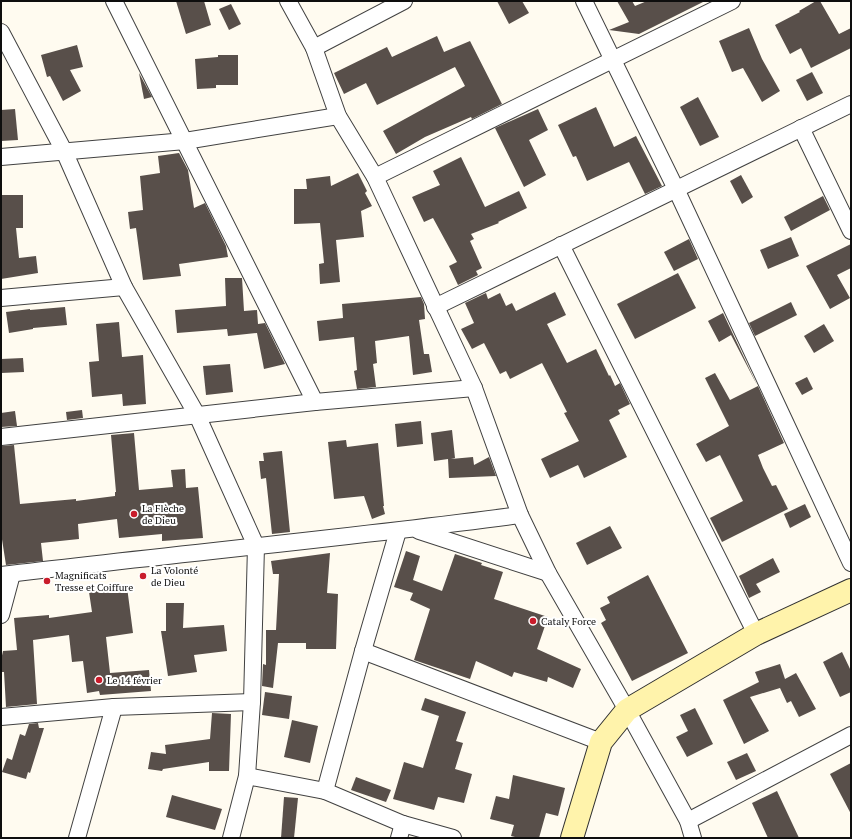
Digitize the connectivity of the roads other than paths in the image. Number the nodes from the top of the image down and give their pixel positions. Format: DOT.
graph roads {
  1 [pos="114,1"];
  2 [pos="288,1"];
  3 [pos="404,1"];
  4 [pos="584,1"];
  5 [pos="732,1"];
  6 [pos="1,33"];
  7 [pos="314,48"];
  8 [pos="613,59"];
  9 [pos="851,104"];
  10 [pos="338,116"];
  11 [pos="801,128"];
  12 [pos="185,142"];
  13 [pos="64,151"];
  14 [pos="1,157"];
  15 [pos="374,177"];
  16 [pos="676,189"];
  17 [pos="851,231"];
  18 [pos="560,245"];
  19 [pos="124,287"];
  20 [pos="1,298"];
  21 [pos="436,307"];
  22 [pos="474,388"];
  23 [pos="315,402"];
  24 [pos="197,415"];
  25 [pos="1,437"];
  26 [pos="520,515"];
  27 [pos="414,529"];
  28 [pos="398,531"];
  29 [pos="256,546"];
  30 [pos="851,563"];
  31 [pos="548,573"];
  32 [pos="6,574"];
  33 [pos="851,590"];
  34 [pos="1,615"];
  35 [pos="756,634"];
  36 [pos="363,651"];
  37 [pos="252,702"];
  38 [pos="114,707"];
  39 [pos="627,710"];
  40 [pos="1,717"];
  41 [pos="851,735"];
  42 [pos="601,742"];
  43 [pos="247,776"];
  44 [pos="325,791"];
  45 [pos="688,821"];
  46 [pos="401,831"];
  47 [pos="77,838"];
  48 [pos="232,838"];
  49 [pos="453,838"];
  50 [pos="572,838"];
  51 [pos="693,838"];
  1 -- 12 [label="street"];
  2 -- 7 [label="street"];
  3 -- 7 [label="street"];
  4 -- 8 [label="street"];
  5 -- 8 [label="street"];
  6 -- 13 [label="street"];
  7 -- 10 [label="street"];
  8 -- 15 [label="street"];
  8 -- 16 [label="street"];
  9 -- 11 [label="street"];
  10 -- 12 [label="street"];
  10 -- 15 [label="street"];
  11 -- 16 [label="street"];
  11 -- 17 [label="street"];
  12 -- 13 [label="street"];
  12 -- 23 [label="street"];
  13 -- 14 [label="street"];
  13 -- 19 [label="street"];
  15 -- 21 [label="street"];
  16 -- 18 [label="street"];
  16 -- 30 [label="street"];
  18 -- 21 [label="street"];
  18 -- 35 [label="street"];
  19 -- 20 [label="street"];
  19 -- 24 [label="street"];
  21 -- 22 [label="street"];
  22 -- 23 [label="street"];
  22 -- 26 [label="street"];
  23 -- 24 [label="street"];
  24 -- 25 [label="street"];
  24 -- 29 [label="street"];
  26 -- 27 [label="street"];
  26 -- 31 [label="street"];
  27 -- 28 [label="street"];
  27 -- 31 [label="street"];
  28 -- 29 [label="street"];
  28 -- 36 [label="street"];
  29 -- 32 [label="street"];
  29 -- 37 [label="street"];
  31 -- 39 [label="street"];
  32 -- 34 [label="street"];
  33 -- 35 [label="street"];
  35 -- 39 [label="street"];
  36 -- 42 [label="street"];
  36 -- 44 [label="street"];
  37 -- 38 [label="street"];
  37 -- 43 [label="street"];
  38 -- 40 [label="street"];
  38 -- 47 [label="street"];
  39 -- 42 [label="street"];
  39 -- 45 [label="street"];
  41 -- 45 [label="street"];
  42 -- 50 [label="street"];
  43 -- 44 [label="street"];
  43 -- 48 [label="street"];
  44 -- 46 [label="street"];
  45 -- 51 [label="street"];
  46 -- 49 [label="street"];
}
